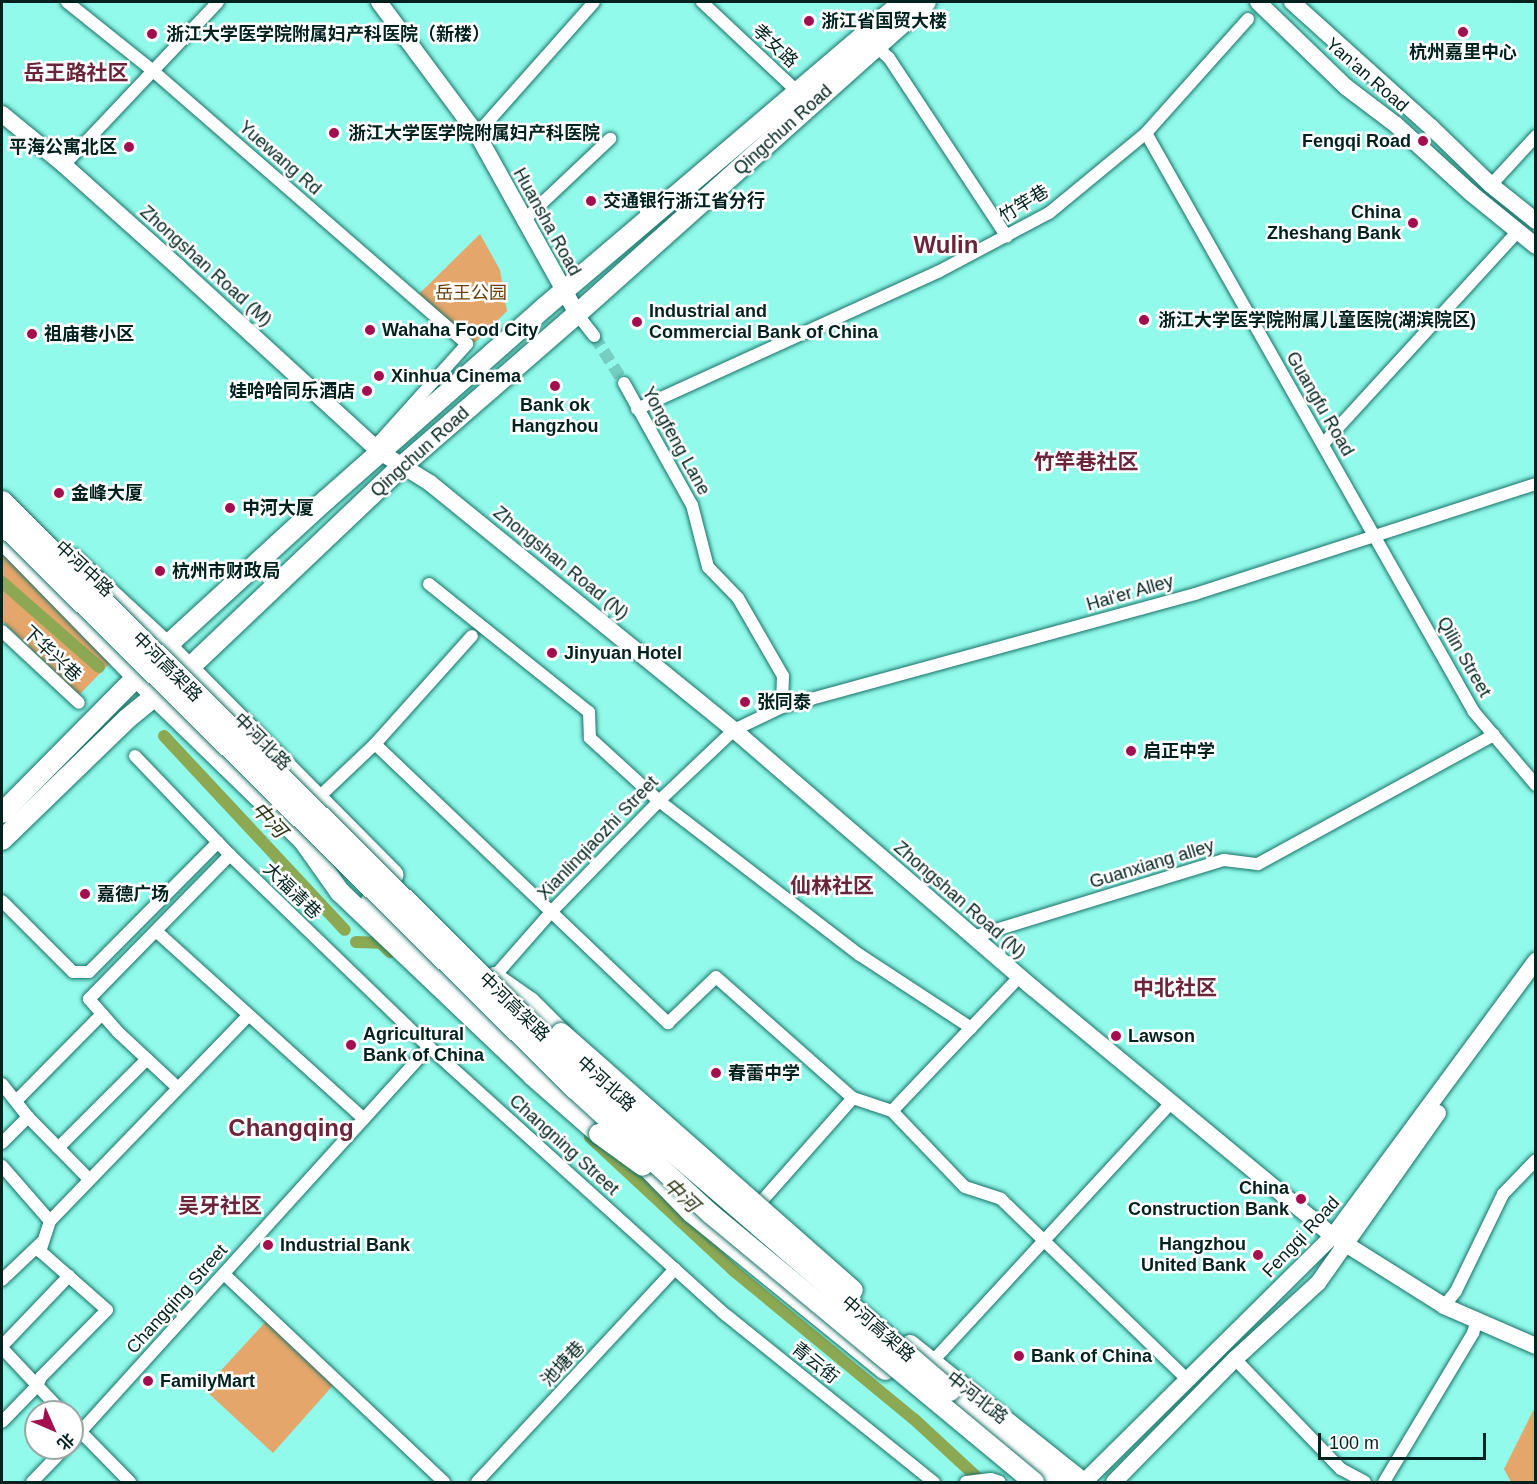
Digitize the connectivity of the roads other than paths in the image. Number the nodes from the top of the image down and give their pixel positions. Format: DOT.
graph roads {
  1 [pos="67,2"];
  2 [pos="218,2"];
  3 [pos="379,2"];
  4 [pos="594,2"];
  5 [pos="702,2"];
  6 [pos="903,2"];
  7 [pos="926,2"];
  8 [pos="1258,2"];
  9 [pos="1292,2"];
  10 [pos="1248,19"];
  11 [pos="877,47"];
  12 [pos="153,70"];
  13 [pos="798,92"];
  14 [pos="2,114"];
  15 [pos="1146,133"];
  16 [pos="477,134"];
  17 [pos="1536,136"];
  18 [pos="610,139"];
  19 [pos="64,165"];
  20 [pos="1491,185"];
  21 [pos="523,221"];
  22 [pos="1536,221"];
  23 [pos="1518,231"];
  24 [pos="1007,237"];
  25 [pos="1536,246"];
  26 [pos="564,293"];
  27 [pos="577,314"];
  28 [pos="594,336"];
  29 [pos="624,383"];
  30 [pos="637,409"];
  31 [pos="1323,444"];
  32 [pos="380,452"];
  33 [pos="402,466"];
  34 [pos="1536,484"];
  35 [pos="2,491"];
  36 [pos="2,501"];
  37 [pos="2,524"];
  38 [pos="1374,536"];
  39 [pos="2,539"];
  40 [pos="429,584"];
  41 [pos="2,631"];
  42 [pos="472,636"];
  43 [pos="167,646"];
  44 [pos="188,669"];
  45 [pos="136,677"];
  46 [pos="153,694"];
  47 [pos="79,703"];
  48 [pos="782,707"];
  49 [pos="734,730"];
  50 [pos="1494,735"];
  51 [pos="375,744"];
  52 [pos="135,756"];
  53 [pos="1536,785"];
  54 [pos="318,798"];
  55 [pos="659,801"];
  56 [pos="2,813"];
  57 [pos="2,840"];
  58 [pos="303,840"];
  59 [pos="218,842"];
  60 [pos="230,855"];
  61 [pos="2,901"];
  62 [pos="552,911"];
  63 [pos="156,931"];
  64 [pos="973,937"];
  65 [pos="1536,961"];
  66 [pos="1536,975"];
  67 [pos="494,976"];
  68 [pos="1019,977"];
  69 [pos="102,1014"];
  70 [pos="249,1015"];
  71 [pos="971,1028"];
  72 [pos="429,1047"];
  73 [pos="147,1059"];
  74 [pos="2,1084"];
  75 [pos="178,1088"];
  76 [pos="853,1098"];
  77 [pos="16,1101"];
  78 [pos="1170,1104"];
  79 [pos="892,1111"];
  80 [pos="28,1117"];
  81 [pos="364,1119"];
  82 [pos="2,1143"];
  83 [pos="58,1148"];
  84 [pos="1536,1160"];
  85 [pos="2,1166"];
  86 [pos="90,1180"];
  87 [pos="753,1210"];
  88 [pos="711,1214"];
  89 [pos="50,1221"];
  90 [pos="1044,1240"];
  91 [pos="1339,1240"];
  92 [pos="42,1242"];
  93 [pos="675,1269"];
  94 [pos="224,1274"];
  95 [pos="69,1276"];
  96 [pos="2,1280"];
  97 [pos="1444,1306"];
  98 [pos="1477,1320"];
  99 [pos="1536,1346"];
  100 [pos="2,1350"];
  101 [pos="1234,1359"];
  102 [pos="932,1362"];
  103 [pos="1187,1379"];
  104 [pos="37,1386"];
  105 [pos="950,1391"];
  106 [pos="50,1400"];
  107 [pos="2,1422"];
  108 [pos="84,1422"];
  109 [pos="84,1440"];
  110 [pos="53,1460"];
  111 [pos="995,1481"];
  112 [pos="32,1482"];
  113 [pos="130,1482"];
  114 [pos="444,1482"];
  115 [pos="477,1482"];
  116 [pos="934,1482"];
  117 [pos="966,1482"];
  118 [pos="1021,1482"];
  119 [pos="1034,1482"];
  120 [pos="1055,1482"];
  121 [pos="1083,1482"];
  122 [pos="1113,1482"];
  123 [pos="1365,1482"];
  124 [pos="1384,1482"];
  1 -- 12 [label="street, Yuewang Rd"];
  2 -- 12 [label="street"];
  3 -- 16 [label="main road, Huansha Road"];
  4 -- 16 [label="street"];
  5 -- 13 [label="street, 孝女路"];
  6 -- 13 [label="main road, Qingchun Road"];
  7 -- 11 [label="main road, Qingchun Road"];
  8 -- 23 [label="main road, Yan'an Road"];
  9 -- 20 [label="main road, Yan'an Road"];
  10 -- 15 [label="street, 竹竿巷"];
  11 -- 24 [label="street"];
  11 -- 27 [label="main road, Qingchun Road"];
  12 -- 19 [label="street"];
  12 -- 32 [label="street, Yuewang Rd"];
  13 -- 26 [label="main road, Qingchun Road"];
  14 -- 19 [label="main road, Zhongshan Road (M)"];
  15 -- 24 [label="street, 竹竿巷"];
  15 -- 31 [label="street, Guangfu Road"];
  16 -- 21 [label="main road, Huansha Road"];
  17 -- 20 [label="street"];
  18 -- 21 [label="street"];
  19 -- 32 [label="main road, Zhongshan Road (M)"];
  20 -- 22 [label="main road, Yan'an Road"];
  21 -- 26 [label="main road, Huansha Road"];
  23 -- 25 [label="main road, Yan'an Road"];
  23 -- 31 [label="street"];
  24 -- 30 [label="street, 竹竿巷"];
  26 -- 27 [label="main road, Huansha Road"];
  26 -- 32 [label="main road, Qingchun Road"];
  27 -- 28 [label="street"];
  27 -- 33 [label="main road, Qingchun Road"];
  29 -- 30 [label="street, Yongfeng Lane"];
  30 -- 48 [label="street, Yongfeng Lane"];
  31 -- 38 [label="street, Guangfu Road"];
  32 -- 33 [label="main road, Zhongshan Road (N)"];
  32 -- 43 [label="main road, Qingchun Road"];
  33 -- 44 [label="main road, Qingchun Road"];
  33 -- 49 [label="main road, Zhongshan Road (N)"];
  34 -- 38 [label="street, Hai'er Alley"];
  35 -- 43 [label="main road, 中河中路"];
  36 -- 105 [label="main road, 中河高架路, bridge"];
  37 -- 88 [label="main road, 中河高架路, bridge"];
  38 -- 48 [label="street, Hai'er Alley"];
  38 -- 50 [label="street, Qilin Street"];
  39 -- 45 [label="main road, 中河中路"];
  40 -- 55 [label="street"];
  41 -- 47 [label="street, 下华兴巷"];
  42 -- 51 [label="street"];
  43 -- 44 [label="main road, 中河北路"];
  43 -- 45 [label="main road, Qingchun Road"];
  44 -- 46 [label="main road, Qingchun Road"];
  44 -- 54 [label="main road, 中河北路"];
  45 -- 46 [label="main road, 中河北路"];
  45 -- 56 [label="main road, Qingchun Road"];
  46 -- 57 [label="main road, Qingchun Road"];
  46 -- 58 [label="main road, 中河北路"];
  48 -- 49 [label="street, Hai'er Alley"];
  49 -- 55 [label="street, Xianlinqiaozhi Street"];
  49 -- 64 [label="main road, Zhongshan Road (N)"];
  50 -- 53 [label="street, Qilin Street"];
  50 -- 64 [label="street, Guanxiang alley"];
  51 -- 54 [label="street"];
  51 -- 62 [label="street"];
  52 -- 59 [label="street, 大福清巷"];
  54 -- 67 [label="main road, 中河北路"];
  55 -- 62 [label="street, Xianlinqiaozhi Street"];
  55 -- 71 [label="street"];
  58 -- 88 [label="main road, bridge"];
  58 -- 118 [label="main road, 中河北路"];
  59 -- 60 [label="street, 大福清巷"];
  59 -- 61 [label="street"];
  60 -- 63 [label="street"];
  60 -- 72 [label="street, 大福清巷"];
  62 -- 67 [label="street, Xianlinqiaozhi Street"];
  62 -- 76 [label="street"];
  63 -- 69 [label="street"];
  63 -- 70 [label="street"];
  64 -- 68 [label="main road, Zhongshan Road (N)"];
  65 -- 91 [label="main road, Fengqi Road"];
  66 -- 91 [label="main road"];
  67 -- 87 [label="main road, 中河北路"];
  67 -- 105 [label="main road, bridge"];
  68 -- 71 [label="street"];
  68 -- 78 [label="main road, Zhongshan Road (N)"];
  69 -- 73 [label="street"];
  69 -- 77 [label="street"];
  70 -- 75 [label="street"];
  70 -- 81 [label="street"];
  71 -- 79 [label="street"];
  72 -- 81 [label="street, Changqing Street"];
  72 -- 93 [label="street, Changning Street"];
  73 -- 75 [label="street"];
  73 -- 83 [label="street"];
  74 -- 77 [label="street"];
  75 -- 86 [label="street"];
  76 -- 79 [label="street"];
  76 -- 87 [label="street"];
  77 -- 80 [label="street"];
  78 -- 90 [label="street"];
  78 -- 91 [label="main road, Zhongshan Road (N)"];
  79 -- 90 [label="street"];
  80 -- 82 [label="street"];
  80 -- 83 [label="street"];
  81 -- 94 [label="street, Changqing Street"];
  83 -- 86 [label="street"];
  84 -- 97 [label="street"];
  85 -- 89 [label="street"];
  86 -- 89 [label="street"];
  87 -- 102 [label="main road, 中河北路"];
  88 -- 119 [label="main road, 中河高架路, bridge"];
  89 -- 92 [label="street"];
  90 -- 102 [label="street"];
  90 -- 103 [label="street"];
  91 -- 97 [label="main road, Zhongshan Road (N)"];
  91 -- 101 [label="main road"];
  91 -- 103 [label="main road, Fengqi Road"];
  92 -- 95 [label="street"];
  92 -- 96 [label="street"];
  93 -- 115 [label="street, 池塘巷"];
  93 -- 116 [label="street, 青云街"];
  94 -- 108 [label="street, Changqing Street"];
  94 -- 114 [label="street"];
  95 -- 100 [label="street"];
  95 -- 104 [label="street"];
  97 -- 98 [label="main road, Zhongshan Road (N)"];
  98 -- 99 [label="main road, Zhongshan Road (N)"];
  98 -- 124 [label="street"];
  100 -- 104 [label="street"];
  101 -- 122 [label="main road"];
  101 -- 123 [label="street"];
  102 -- 121 [label="main road, 中河北路"];
  103 -- 121 [label="main road, Fengqi Road"];
  104 -- 106 [label="street"];
  104 -- 107 [label="street"];
  105 -- 120 [label="main road, 中河高架路"];
  109 -- 113 [label="street"];
  110 -- 112 [label="street"];
  111 -- 117 [label="street"];
}
